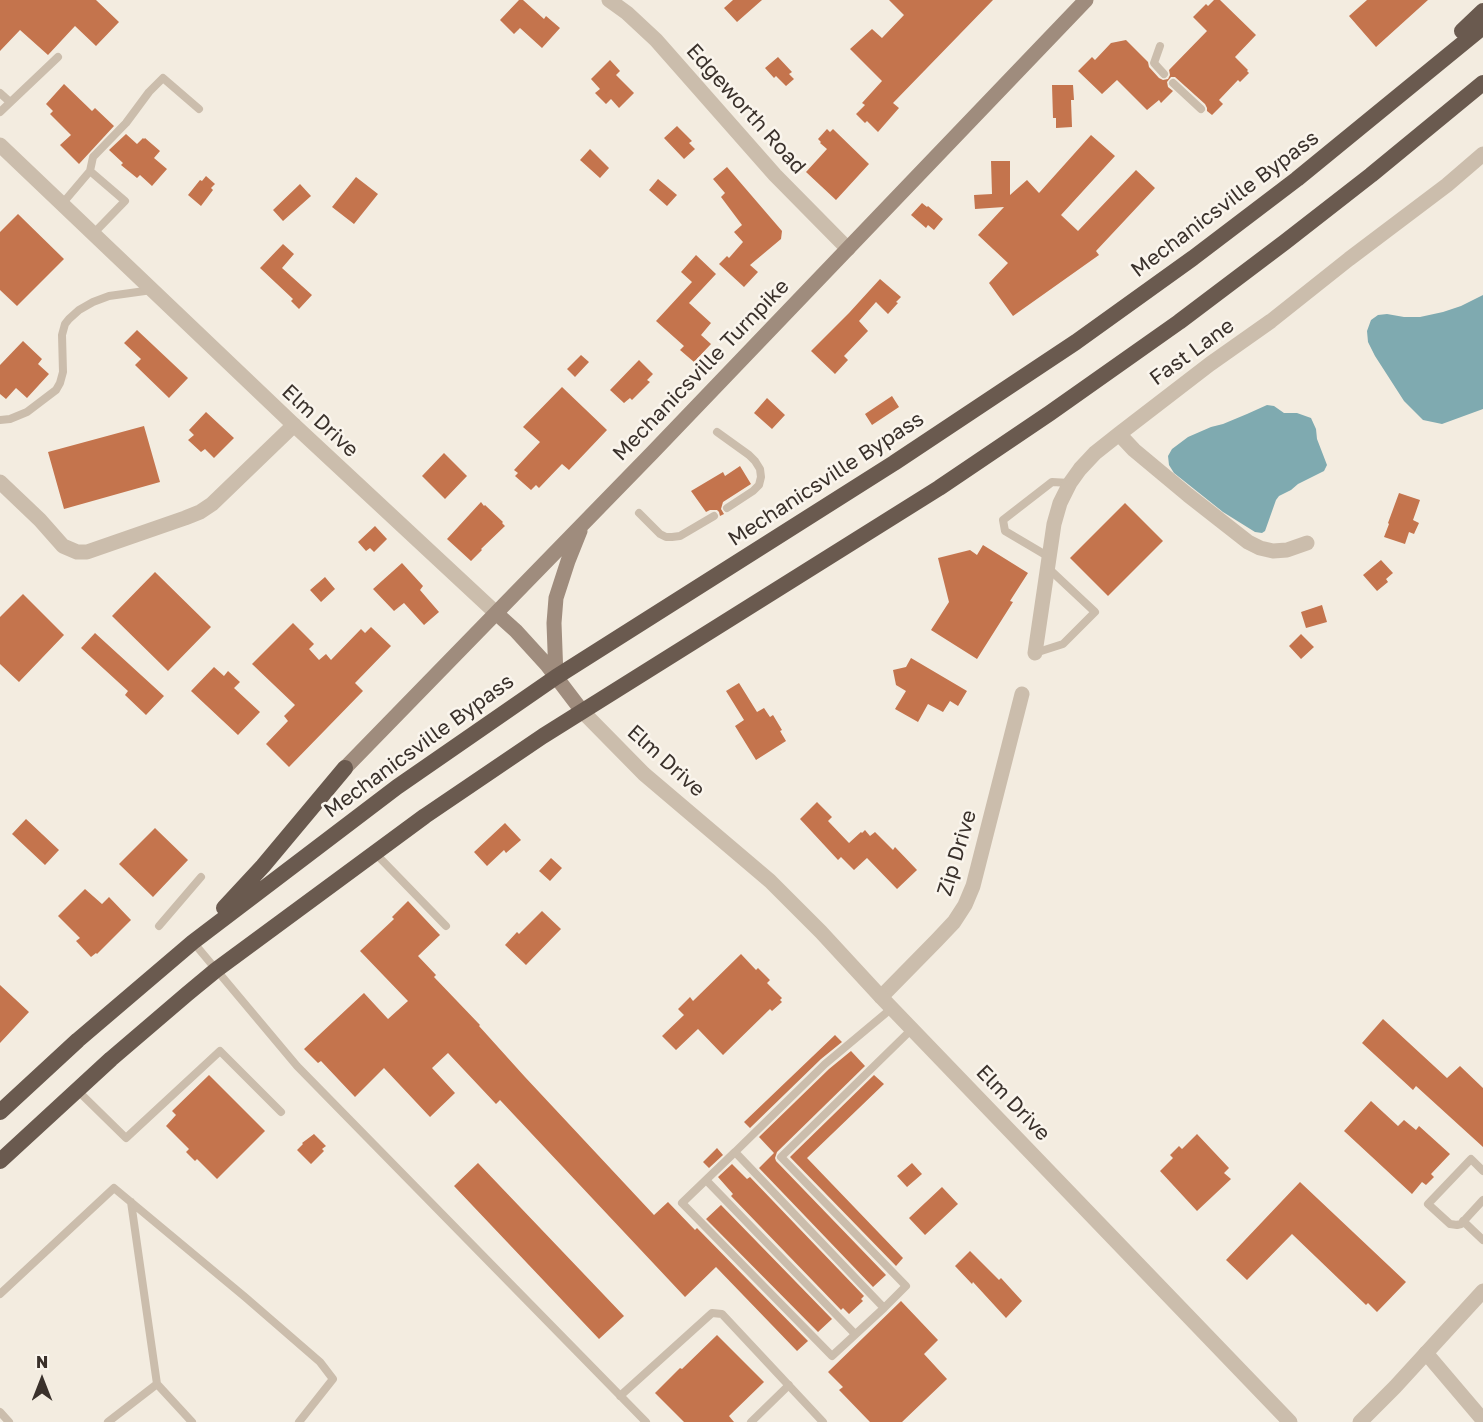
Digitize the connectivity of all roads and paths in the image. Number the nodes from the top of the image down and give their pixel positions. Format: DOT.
graph roads {
  1 [pos="1086,0"];
  2 [pos="620,3"];
  3 [pos="1483,11"];
  4 [pos="1483,27"];
  5 [pos="1160,46"];
  6 [pos="58,57"];
  7 [pos="1164,74"];
  8 [pos="1173,83"];
  9 [pos="1483,83"];
  10 [pos="0,93"];
  11 [pos="1483,96"];
  12 [pos="10,102"];
  13 [pos="199,109"];
  14 [pos="1201,109"];
  15 [pos="0,112"];
  16 [pos="1379,112"];
  17 [pos="0,145"];
  18 [pos="1483,154"];
  19 [pos="90,171"];
  20 [pos="1371,175"];
  21 [pos="62,204"];
  22 [pos="93,234"];
  23 [pos="848,249"];
  24 [pos="152,290"];
  25 [pos="0,420"];
  26 [pos="294,425"];
  27 [pos="717,432"];
  28 [pos="1119,434"];
  29 [pos="0,482"];
  30 [pos="1070,483"];
  31 [pos="725,505"];
  32 [pos="639,513"];
  33 [pos="713,513"];
  34 [pos="583,525"];
  35 [pos="1307,543"];
  36 [pos="1048,562"];
  37 [pos="496,613"];
  38 [pos="1035,653"];
  39 [pos="556,677"];
  40 [pos="1022,694"];
  41 [pos="582,711"];
  42 [pos="345,768"];
  43 [pos="375,853"];
  44 [pos="201,878"];
  45 [pos="159,926"];
  46 [pos="446,926"];
  47 [pos="187,947"];
  48 [pos="216,970"];
  49 [pos="887,1002"];
  50 [pos="912,1029"];
  51 [pos="77,1090"];
  52 [pos="0,1112"];
  53 [pos="281,1112"];
  54 [pos="735,1152"];
  55 [pos="0,1161"];
  56 [pos="1483,1171"];
  57 [pos="706,1180"];
  58 [pos="1483,1200"];
  59 [pos="131,1202"];
  60 [pos="1463,1221"];
  61 [pos="1483,1239"];
  62 [pos="1483,1291"];
  63 [pos="0,1294"];
  64 [pos="884,1308"];
  65 [pos="855,1334"];
  66 [pos="1426,1353"];
  67 [pos="157,1384"];
  68 [pos="789,1385"];
  69 [pos="620,1396"];
  70 [pos="0,1412"];
  71 [pos="1483,1420"];
  72 [pos="9,1422"];
  73 [pos="108,1422"];
  74 [pos="192,1422"];
  75 [pos="299,1422"];
  76 [pos="646,1422"];
  77 [pos="751,1422"];
  78 [pos="822,1422"];
  79 [pos="1290,1422"];
  80 [pos="1360,1422"];
  1 -- 23 [label="main road, Mechanicsville Turnpike"];
  2 -- 23 [label="street, Edgeworth Road"];
  3 -- 16 [label="highway"];
  4 -- 16 [label="highway, Mechanicsville Bypass"];
  5 -- 7 [label="lane"];
  6 -- 12 [label="lane"];
  8 -- 14 [label="lane"];
  9 -- 20 [label="highway"];
  10 -- 12 [label="lane"];
  11 -- 20 [label="highway"];
  12 -- 15 [label="lane"];
  13 -- 19 [label="lane"];
  16 -- 39 [label="highway, Mechanicsville Bypass"];
  17 -- 21 [label="street, Elm Drive"];
  18 -- 28 [label="street, Fast Lane"];
  19 -- 21 [label="lane"];
  19 -- 22 [label="lane"];
  20 -- 41 [label="highway"];
  21 -- 22 [label="street, Elm Drive"];
  22 -- 24 [label="street, Elm Drive"];
  23 -- 34 [label="main road, Mechanicsville Turnpike"];
  24 -- 25 [label="lane"];
  24 -- 26 [label="street, Elm Drive"];
  26 -- 29 [label="street"];
  26 -- 37 [label="street, Elm Drive"];
  27 -- 31 [label="lane"];
  28 -- 30 [label="street, Fast Lane"];
  28 -- 35 [label="street"];
  30 -- 36 [label="street, Fast Lane"];
  30 -- 36 [label="lane"];
  32 -- 33 [label="lane"];
  34 -- 37 [label="main road, Mechanicsville Turnpike"];
  34 -- 39 [label="main road"];
  36 -- 38 [label="street, Fast Lane"];
  36 -- 38 [label="lane"];
  37 -- 39 [label="main road, Elm Drive"];
  37 -- 42 [label="main road, Mechanicsville Turnpike"];
  39 -- 41 [label="main road, Elm Drive"];
  39 -- 47 [label="highway, Mechanicsville Bypass"];
  40 -- 49 [label="street, Zip Drive"];
  41 -- 43 [label="highway"];
  41 -- 49 [label="street, Elm Drive"];
  42 -- 47 [label="highway"];
  43 -- 46 [label="lane"];
  43 -- 48 [label="highway"];
  44 -- 45 [label="lane"];
  47 -- 48 [label="lane"];
  47 -- 52 [label="highway"];
  48 -- 51 [label="highway"];
  48 -- 69 [label="lane"];
  49 -- 50 [label="street, Elm Drive"];
  49 -- 54 [label="lane"];
  50 -- 64 [label="lane"];
  50 -- 79 [label="street, Elm Drive"];
  51 -- 53 [label="lane"];
  51 -- 55 [label="highway"];
  54 -- 57 [label="lane"];
  54 -- 64 [label="lane"];
  56 -- 60 [label="lane"];
  57 -- 65 [label="lane"];
  57 -- 65 [label="lane"];
  58 -- 60 [label="lane"];
  59 -- 63 [label="lane"];
  59 -- 67 [label="lane"];
  59 -- 75 [label="lane"];
  60 -- 61 [label="lane"];
  62 -- 66 [label="street"];
  64 -- 65 [label="lane"];
  66 -- 71 [label="street"];
  66 -- 80 [label="street"];
  67 -- 73 [label="lane"];
  67 -- 74 [label="lane"];
  68 -- 69 [label="lane"];
  68 -- 77 [label="lane"];
  68 -- 78 [label="lane"];
  69 -- 76 [label="lane"];
  70 -- 72 [label="lane"];
}
